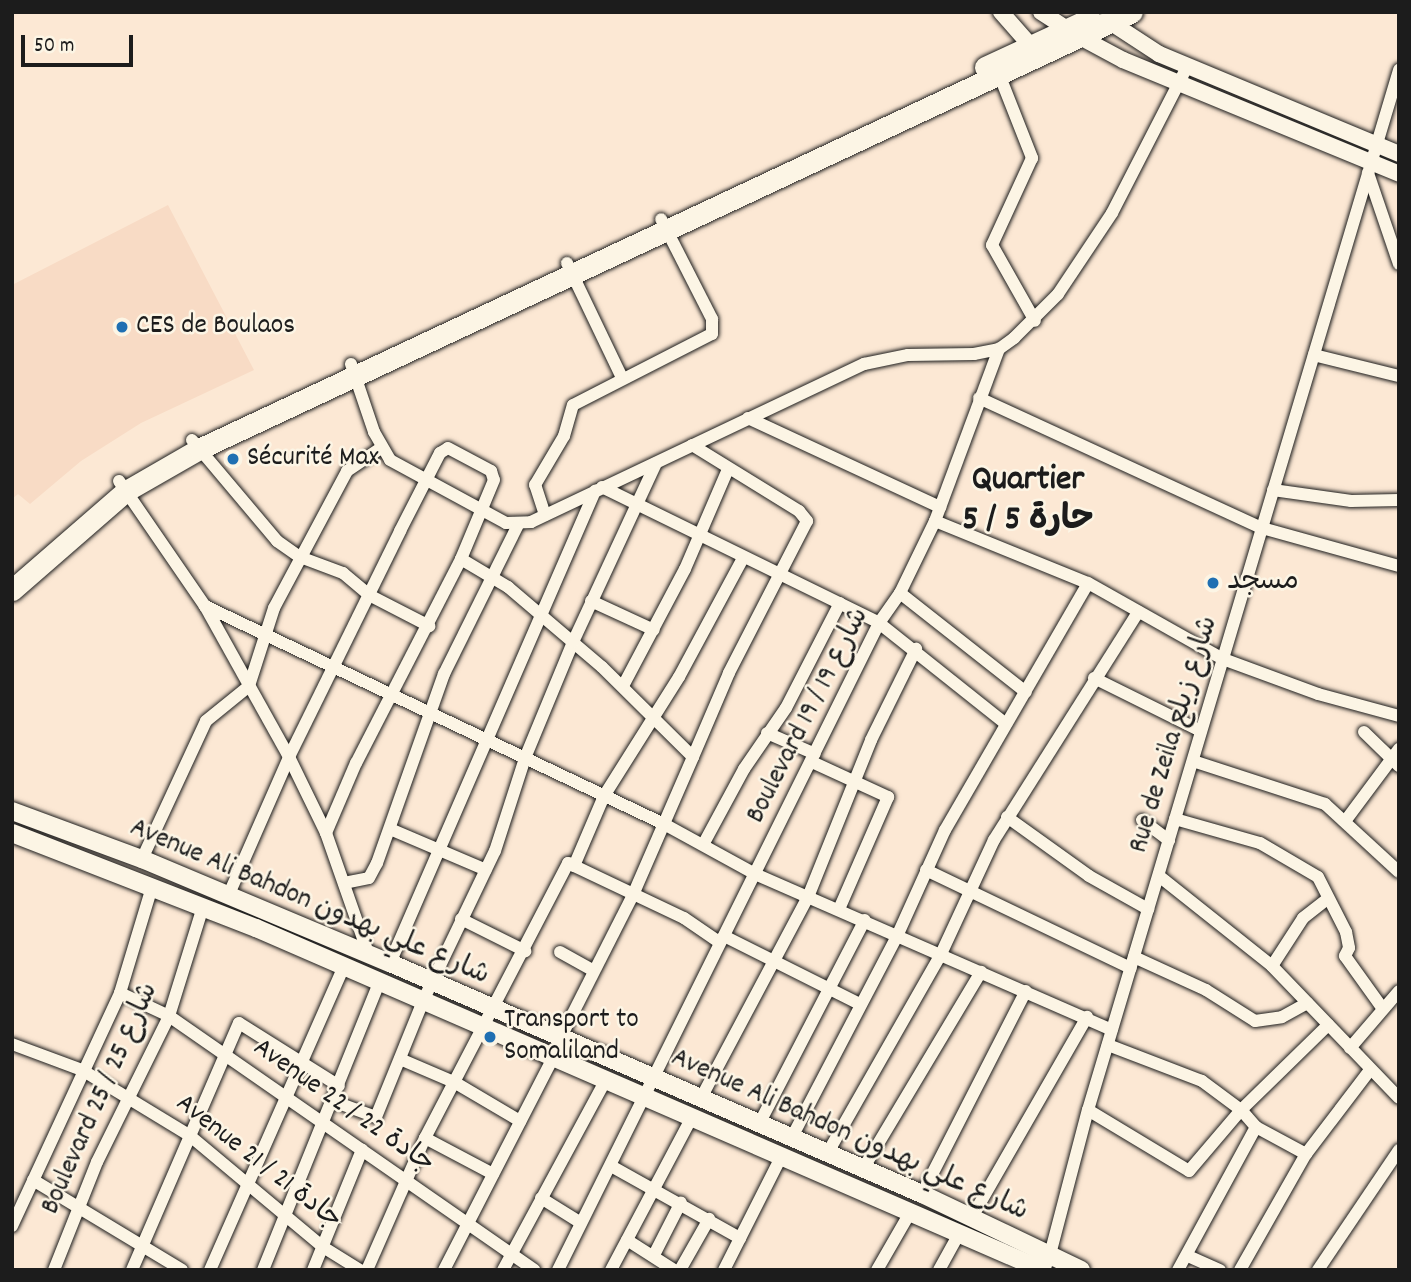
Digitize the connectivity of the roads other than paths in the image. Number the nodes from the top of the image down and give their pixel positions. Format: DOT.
graph roads {
  1 [pos="1001,12"];
  2 [pos="1041,12"];
  3 [pos="1132,12"];
  4 [pos="1107,17"];
  5 [pos="1076,29"];
  6 [pos="1030,45"];
  7 [pos="1054,51"];
  8 [pos="1188,65"];
  9 [pos="997,69"];
  10 [pos="1399,70"];
  11 [pos="1177,83"];
  12 [pos="1376,145"];
  13 [pos="1399,154"];
  14 [pos="1369,167"];
  15 [pos="1399,174"];
  16 [pos="665,224"];
  17 [pos="1399,264"];
  18 [pos="570,268"];
  19 [pos="1035,321"];
  20 [pos="999,349"];
  21 [pos="1314,355"];
  22 [pos="353,369"];
  23 [pos="1399,376"];
  24 [pos="622,378"];
  25 [pos="979,398"];
  26 [pos="748,418"];
  27 [pos="195,444"];
  28 [pos="692,445"];
  29 [pos="381,448"];
  30 [pos="656,463"];
  31 [pos="728,469"];
  32 [pos="426,482"];
  33 [pos="123,486"];
  34 [pos="598,489"];
  35 [pos="1273,490"];
  36 [pos="1399,500"];
  37 [pos="635,503"];
  38 [pos="940,507"];
  39 [pos="482,511"];
  40 [pos="545,515"];
  41 [pos="935,522"];
  42 [pos="517,525"];
  43 [pos="1262,528"];
  44 [pos="700,535"];
  45 [pos="300,558"];
  46 [pos="743,558"];
  47 [pos="461,559"];
  48 [pos="1399,566"];
  49 [pos="12,572"];
  50 [pos="780,576"];
  51 [pos="493,577"];
  52 [pos="1088,583"];
  53 [pos="12,590"];
  54 [pos="900,593"];
  55 [pos="369,595"];
  56 [pos="592,601"];
  57 [pos="840,603"];
  58 [pos="205,606"];
  59 [pos="1139,612"];
  60 [pos="538,613"];
  61 [pos="880,623"];
  62 [pos="429,626"];
  63 [pos="654,630"];
  64 [pos="264,632"];
  65 [pos="573,642"];
  66 [pos="916,649"];
  67 [pos="1223,659"];
  68 [pos="335,668"];
  69 [pos="1094,678"];
  70 [pos="249,686"];
  71 [pos="623,686"];
  72 [pos="1027,692"];
  73 [pos="391,696"];
  74 [pos="427,715"];
  75 [pos="656,716"];
  76 [pos="1399,716"];
  77 [pos="1006,724"];
  78 [pos="1201,731"];
  79 [pos="1364,732"];
  80 [pos="767,733"];
  81 [pos="484,740"];
  82 [pos="289,757"];
  83 [pos="693,757"];
  84 [pos="1396,757"];
  85 [pos="525,758"];
  86 [pos="813,758"];
  87 [pos="1193,761"];
  88 [pos="854,780"];
  89 [pos="604,796"];
  90 [pos="12,811"];
  91 [pos="1007,817"];
  92 [pos="1175,819"];
  93 [pos="1142,820"];
  94 [pos="1346,820"];
  95 [pos="664,824"];
  96 [pos="390,829"];
  97 [pos="12,833"];
  98 [pos="326,833"];
  99 [pos="1169,840"];
  100 [pos="704,843"];
  101 [pos="436,851"];
  102 [pos="142,859"];
  103 [pos="574,866"];
  104 [pos="486,870"];
  105 [pos="926,870"];
  106 [pos="1399,872"];
  107 [pos="757,875"];
  108 [pos="1158,876"];
  109 [pos="344,883"];
  110 [pos="152,887"];
  111 [pos="634,893"];
  112 [pos="966,893"];
  113 [pos="229,894"];
  114 [pos="808,897"];
  115 [pos="1326,900"];
  116 [pos="202,907"];
  117 [pos="839,909"];
  118 [pos="1149,909"];
  119 [pos="461,919"];
  120 [pos="864,920"];
  121 [pos="898,934"];
  122 [pos="722,939"];
  123 [pos="525,951"];
  124 [pos="560,952"];
  125 [pos="368,953"];
  126 [pos="942,954"];
  127 [pos="775,961"];
  128 [pos="390,963"];
  129 [pos="1133,963"];
  130 [pos="1272,965"];
  131 [pos="344,966"];
  132 [pos="593,970"];
  133 [pos="981,972"];
  134 [pos="380,981"];
  135 [pos="432,982"];
  136 [pos="829,988"];
  137 [pos="1026,990"];
  138 [pos="1399,990"];
  139 [pos="120,993"];
  140 [pos="423,1001"];
  141 [pos="1307,1003"];
  142 [pos="860,1004"];
  143 [pos="494,1009"];
  144 [pos="1382,1009"];
  145 [pos="169,1016"];
  146 [pos="1087,1017"];
  147 [pos="1328,1025"];
  148 [pos="484,1029"];
  149 [pos="1112,1031"];
  150 [pos="560,1039"];
  151 [pos="12,1044"];
  152 [pos="1108,1045"];
  153 [pos="1350,1048"];
  154 [pos="227,1056"];
  155 [pos="553,1058"];
  156 [pos="400,1059"];
  157 [pos="301,1060"];
  158 [pos="82,1070"];
  159 [pos="1370,1070"];
  160 [pos="652,1078"];
  161 [pos="606,1081"];
  162 [pos="454,1082"];
  163 [pos="339,1086"];
  164 [pos="285,1097"];
  165 [pos="643,1097"];
  166 [pos="1399,1098"];
  167 [pos="131,1099"];
  168 [pos="700,1100"];
  169 [pos="333,1101"];
  170 [pos="1088,1110"];
  171 [pos="1241,1110"];
  172 [pos="692,1117"];
  173 [pos="520,1121"];
  174 [pos="323,1123"];
  175 [pos="758,1126"];
  176 [pos="1256,1127"];
  177 [pos="189,1135"];
  178 [pos="425,1138"];
  179 [pos="791,1139"];
  180 [pos="362,1150"];
  181 [pos="1399,1150"];
  182 [pos="827,1154"];
  183 [pos="1306,1154"];
  184 [pos="781,1157"];
  185 [pos="611,1166"];
  186 [pos="863,1169"];
  187 [pos="493,1174"];
  188 [pos="33,1180"];
  189 [pos="404,1180"];
  190 [pos="248,1181"];
  191 [pos="655,1188"];
  192 [pos="922,1194"];
  193 [pos="541,1198"];
  194 [pos="18,1199"];
  195 [pos="681,1202"];
  196 [pos="78,1207"];
  197 [pos="911,1211"];
  198 [pos="286,1214"];
  199 [pos="972,1217"];
  200 [pos="709,1219"];
  201 [pos="581,1223"];
  202 [pos="468,1224"];
  203 [pos="12,1226"];
  204 [pos="960,1232"];
  205 [pos="740,1238"];
  206 [pos="627,1240"];
  207 [pos="142,1243"];
  208 [pos="323,1247"];
  209 [pos="512,1254"];
  210 [pos="654,1255"];
  211 [pos="1188,1256"];
  212 [pos="1046,1264"];
  213 [pos="54,1270"];
  214 [pos="132,1270"];
  215 [pos="183,1270"];
  216 [pos="209,1270"];
  217 [pos="263,1270"];
  218 [pos="313,1270"];
  219 [pos="360,1270"];
  220 [pos="367,1270"];
  221 [pos="444,1270"];
  222 [pos="503,1270"];
  223 [pos="534,1270"];
  224 [pos="558,1270"];
  225 [pos="611,1270"];
  226 [pos="674,1270"];
  227 [pos="680,1270"];
  228 [pos="724,1270"];
  229 [pos="877,1270"];
  230 [pos="939,1270"];
  231 [pos="1082,1270"];
  232 [pos="1178,1270"];
  233 [pos="1220,1270"];
  234 [pos="1240,1270"];
  235 [pos="1318,1270"];
  1 -- 6 [label="street"];
  2 -- 5 [label="street"];
  3 -- 4 [label="main road"];
  4 -- 5 [label="main road"];
  4 -- 8 [label="street"];
  5 -- 6 [label="main road"];
  5 -- 7 [label="main road"];
  5 -- 11 [label="street"];
  6 -- 7 [label="street"];
  6 -- 9 [label="main road"];
  7 -- 9 [label="main road"];
  8 -- 11 [label="street"];
  8 -- 12 [label="street"];
  9 -- 16 [label="main road"];
  9 -- 19 [label="street"];
  10 -- 12 [label="street, Rue de Zeila شارع زيلع"];
  11 -- 14 [label="street"];
  11 -- 19 [label="street"];
  12 -- 13 [label="street"];
  12 -- 14 [label="street, Rue de Zeila شارع زيلع"];
  14 -- 15 [label="street"];
  14 -- 17 [label="street"];
  14 -- 21 [label="street, Rue de Zeila شارع زيلع"];
  16 -- 18 [label="main road"];
  16 -- 24 [label="street"];
  18 -- 22 [label="main road"];
  18 -- 24 [label="street"];
  19 -- 20 [label="street"];
  20 -- 25 [label="street, Boulevard 19 / شارع 19"];
  20 -- 26 [label="street"];
  21 -- 23 [label="street"];
  21 -- 35 [label="street, Rue de Zeila شارع زيلع"];
  22 -- 27 [label="main road"];
  22 -- 29 [label="street"];
  24 -- 40 [label="street"];
  25 -- 38 [label="street, Boulevard 19 / شارع 19"];
  25 -- 43 [label="street"];
  26 -- 28 [label="street"];
  26 -- 38 [label="street"];
  27 -- 33 [label="main road"];
  27 -- 45 [label="street"];
  28 -- 30 [label="street"];
  28 -- 31 [label="street"];
  29 -- 32 [label="street"];
  29 -- 45 [label="street"];
  30 -- 34 [label="street"];
  30 -- 37 [label="street"];
  31 -- 44 [label="street"];
  31 -- 50 [label="street"];
  32 -- 39 [label="street"];
  32 -- 39 [label="street"];
  32 -- 55 [label="street"];
  33 -- 49 [label="main road"];
  33 -- 53 [label="main road"];
  33 -- 58 [label="street"];
  34 -- 37 [label="street"];
  34 -- 40 [label="street"];
  34 -- 60 [label="street"];
  35 -- 36 [label="street"];
  35 -- 43 [label="street, Rue de Zeila شارع زيلع"];
  37 -- 44 [label="street"];
  37 -- 56 [label="street"];
  38 -- 41 [label="street, Boulevard 19 / شارع 19"];
  39 -- 42 [label="street"];
  39 -- 47 [label="street"];
  40 -- 42 [label="street"];
  41 -- 52 [label="street"];
  41 -- 54 [label="street, Boulevard 19 / شارع 19"];
  42 -- 51 [label="street"];
  43 -- 48 [label="street"];
  43 -- 67 [label="street, Rue de Zeila شارع زيلع"];
  44 -- 46 [label="street"];
  44 -- 63 [label="street"];
  45 -- 55 [label="street"];
  45 -- 64 [label="street"];
  46 -- 50 [label="street"];
  46 -- 75 [label="street"];
  47 -- 51 [label="street"];
  47 -- 62 [label="street"];
  50 -- 57 [label="street"];
  50 -- 83 [label="street"];
  51 -- 60 [label="street"];
  51 -- 74 [label="street"];
  52 -- 59 [label="street"];
  52 -- 72 [label="street"];
  54 -- 61 [label="street, Boulevard 19 / شارع 19"];
  54 -- 72 [label="street"];
  55 -- 62 [label="street"];
  55 -- 68 [label="street"];
  56 -- 63 [label="street"];
  56 -- 65 [label="street"];
  57 -- 61 [label="street"];
  57 -- 80 [label="street"];
  58 -- 64 [label="street"];
  58 -- 70 [label="street"];
  59 -- 67 [label="street"];
  59 -- 69 [label="street"];
  60 -- 65 [label="street"];
  60 -- 81 [label="street"];
  61 -- 66 [label="street"];
  61 -- 86 [label="street, Boulevard 19 / شارع 19"];
  62 -- 73 [label="street"];
  63 -- 71 [label="street"];
  64 -- 68 [label="street"];
  64 -- 70 [label="street"];
  65 -- 71 [label="street"];
  65 -- 85 [label="street"];
  66 -- 77 [label="street"];
  66 -- 88 [label="street"];
  67 -- 76 [label="street"];
  67 -- 78 [label="street, Rue de Zeila شارع زيلع"];
  68 -- 73 [label="street"];
  68 -- 82 [label="street"];
  69 -- 78 [label="street"];
  69 -- 91 [label="street"];
  70 -- 82 [label="street"];
  70 -- 102 [label="street"];
  71 -- 75 [label="street"];
  72 -- 77 [label="street"];
  73 -- 74 [label="street"];
  73 -- 98 [label="street"];
  74 -- 81 [label="street"];
  74 -- 96 [label="street"];
  75 -- 83 [label="street"];
  75 -- 89 [label="street"];
  77 -- 105 [label="street"];
  78 -- 87 [label="street, Rue de Zeila شارع زيلع"];
  79 -- 84 [label="street"];
  80 -- 86 [label="street"];
  80 -- 100 [label="street"];
  81 -- 85 [label="street"];
  81 -- 101 [label="street"];
  82 -- 98 [label="street"];
  82 -- 113 [label="street"];
  83 -- 95 [label="street"];
  84 -- 94 [label="street"];
  85 -- 89 [label="street"];
  85 -- 104 [label="street"];
  86 -- 88 [label="street"];
  86 -- 107 [label="street, Boulevard 19 / شارع 19"];
  87 -- 92 [label="street, Rue de Zeila شارع زيلع"];
  87 -- 94 [label="street"];
  88 -- 114 [label="street"];
  88 -- 117 [label="street"];
  89 -- 95 [label="street"];
  89 -- 103 [label="street"];
  90 -- 102 [label="main road, Avenue Ali Bahdon شارع علي بهدون"];
  91 -- 112 [label="street"];
  91 -- 118 [label="street"];
  92 -- 99 [label="street, Rue de Zeila شارع زيلع"];
  92 -- 115 [label="street"];
  93 -- 99 [label="street"];
  94 -- 106 [label="street"];
  95 -- 100 [label="street"];
  95 -- 111 [label="street"];
  96 -- 101 [label="street"];
  96 -- 109 [label="street"];
  97 -- 110 [label="main road, Avenue Ali Bahdon شارع علي بهدون"];
  98 -- 109 [label="street"];
  99 -- 108 [label="street, Rue de Zeila شارع زيلع"];
  100 -- 107 [label="street"];
  101 -- 104 [label="street"];
  101 -- 128 [label="street"];
  102 -- 113 [label="main road, Avenue Ali Bahdon شارع علي بهدون"];
  103 -- 111 [label="street"];
  103 -- 123 [label="street"];
  104 -- 119 [label="street"];
  105 -- 112 [label="street"];
  105 -- 121 [label="street"];
  107 -- 114 [label="street"];
  107 -- 122 [label="street, Boulevard 19 / شارع 19"];
  108 -- 118 [label="street, Rue de Zeila شارع زيلع"];
  108 -- 130 [label="street"];
  109 -- 125 [label="street"];
  110 -- 116 [label="main road, Avenue Ali Bahdon شارع علي بهدون"];
  110 -- 139 [label="street"];
  111 -- 122 [label="street"];
  111 -- 132 [label="street"];
  112 -- 126 [label="street"];
  112 -- 129 [label="street"];
  113 -- 125 [label="main road, Avenue Ali Bahdon شارع علي بهدون"];
  114 -- 117 [label="street"];
  114 -- 127 [label="street"];
  115 -- 130 [label="street"];
  115 -- 144 [label="street"];
  116 -- 131 [label="main road, Avenue Ali Bahdon شارع علي بهدون"];
  116 -- 145 [label="street, Boulevard 25 / شارع 25"];
  117 -- 120 [label="street"];
  118 -- 129 [label="street, Rue de Zeila شارع زيلع"];
  119 -- 123 [label="street"];
  119 -- 135 [label="street"];
  120 -- 121 [label="street"];
  120 -- 136 [label="street"];
  121 -- 126 [label="street"];
  121 -- 142 [label="street"];
  122 -- 127 [label="street"];
  122 -- 160 [label="street, Boulevard 19 / شارع 19"];
  123 -- 143 [label="street"];
  124 -- 132 [label="street"];
  125 -- 128 [label="main road, Avenue Ali Bahdon شارع علي بهدون"];
  126 -- 133 [label="street"];
  126 -- 182 [label="street"];
  127 -- 136 [label="street"];
  127 -- 168 [label="street"];
  128 -- 135 [label="main road, Avenue Ali Bahdon شارع علي بهدون"];
  129 -- 141 [label="street"];
  129 -- 149 [label="street, Rue de Zeila شارع زيلع"];
  130 -- 141 [label="street"];
  131 -- 134 [label="main road, Avenue Ali Bahdon شارع علي بهدون"];
  131 -- 157 [label="street"];
  132 -- 150 [label="street"];
  133 -- 137 [label="street"];
  133 -- 186 [label="street"];
  134 -- 140 [label="main road, Avenue Ali Bahdon شارع علي بهدون"];
  134 -- 163 [label="street"];
  135 -- 140 [label="street"];
  135 -- 143 [label="main road, Avenue Ali Bahdon شارع علي بهدون"];
  136 -- 142 [label="street"];
  136 -- 175 [label="street"];
  137 -- 146 [label="street"];
  137 -- 192 [label="street"];
  138 -- 144 [label="street"];
  139 -- 145 [label="street, Avenue 22 / جادة 22"];
  139 -- 158 [label="street"];
  140 -- 148 [label="main road, Avenue Ali Bahdon شارع علي بهدون"];
  140 -- 156 [label="street"];
  141 -- 147 [label="street"];
  142 -- 179 [label="street"];
  143 -- 148 [label="street"];
  143 -- 150 [label="main road, Avenue Ali Bahdon شارع علي بهدون"];
  144 -- 153 [label="street"];
  145 -- 154 [label="street, Avenue 22 / جادة 22"];
  145 -- 167 [label="street, Boulevard 25 / شارع 25"];
  146 -- 149 [label="street"];
  146 -- 199 [label="street"];
  147 -- 153 [label="street"];
  147 -- 171 [label="street"];
  148 -- 155 [label="main road, Avenue Ali Bahdon شارع علي بهدون"];
  148 -- 162 [label="street"];
  149 -- 152 [label="street, Rue de Zeila شارع زيلع"];
  150 -- 160 [label="main road, Avenue Ali Bahdon شارع علي بهدون"];
  151 -- 158 [label="street, Avenue 21 / جادة 21"];
  152 -- 170 [label="street, Rue de Zeila شارع زيلع"];
  152 -- 171 [label="street"];
  153 -- 159 [label="street"];
  154 -- 157 [label="street"];
  154 -- 164 [label="street, Avenue 22 / جادة 22"];
  154 -- 177 [label="street"];
  155 -- 161 [label="main road, Avenue Ali Bahdon شارع علي بهدون"];
  155 -- 173 [label="street"];
  156 -- 162 [label="street"];
  156 -- 169 [label="street"];
  157 -- 163 [label="street"];
  157 -- 164 [label="street"];
  158 -- 167 [label="street, Avenue 21 / جادة 21"];
  158 -- 188 [label="street"];
  159 -- 166 [label="street"];
  159 -- 183 [label="street"];
  160 -- 165 [label="street, Boulevard 19 / شارع 19"];
  160 -- 168 [label="main road, Avenue Ali Bahdon شارع علي بهدون"];
  161 -- 165 [label="main road, Avenue Ali Bahdon شارع علي بهدون"];
  161 -- 193 [label="street"];
  162 -- 173 [label="street"];
  162 -- 178 [label="street"];
  163 -- 169 [label="street"];
  164 -- 174 [label="street, Avenue 22 / جادة 22"];
  164 -- 190 [label="street"];
  165 -- 172 [label="main road, Avenue Ali Bahdon شارع علي بهدون"];
  165 -- 185 [label="street, Boulevard 19 / شارع 19"];
  167 -- 177 [label="street, Avenue 21 / جادة 21"];
  167 -- 196 [label="street, Boulevard 25 / شارع 25"];
  168 -- 175 [label="main road, Avenue Ali Bahdon شارع علي بهدون"];
  169 -- 174 [label="street"];
  170 -- 171 [label="street"];
  170 -- 212 [label="street, Rue de Zeila شارع زيلع"];
  171 -- 176 [label="street"];
  172 -- 184 [label="main road, Avenue Ali Bahdon شارع علي بهدون"];
  172 -- 191 [label="street"];
  173 -- 187 [label="street"];
  174 -- 180 [label="street, Avenue 22 / جادة 22"];
  174 -- 198 [label="street"];
  175 -- 179 [label="main road, Avenue Ali Bahdon شارع علي بهدون"];
  176 -- 183 [label="street"];
  176 -- 211 [label="street"];
  177 -- 190 [label="street, Avenue 21 / جادة 21"];
  177 -- 207 [label="street"];
  178 -- 187 [label="street"];
  178 -- 189 [label="street"];
  179 -- 182 [label="main road, Avenue Ali Bahdon شارع علي بهدون"];
  180 -- 189 [label="street, Avenue 22 / جادة 22"];
  180 -- 208 [label="street"];
  181 -- 235 [label="street"];
  182 -- 186 [label="main road, Avenue Ali Bahdon شارع علي بهدون"];
  183 -- 234 [label="street"];
  184 -- 197 [label="main road, Avenue Ali Bahdon شارع علي بهدون"];
  184 -- 205 [label="street"];
  185 -- 191 [label="street"];
  185 -- 201 [label="street, Boulevard 19 / شارع 19"];
  186 -- 192 [label="main road, Avenue Ali Bahdon شارع علي بهدون"];
  187 -- 202 [label="street"];
  188 -- 194 [label="street"];
  188 -- 196 [label="street"];
  189 -- 202 [label="street, Avenue 22 / جادة 22"];
  189 -- 220 [label="street"];
  190 -- 198 [label="street, Avenue 21 / جادة 21"];
  190 -- 216 [label="street"];
  191 -- 195 [label="street"];
  191 -- 206 [label="street"];
  192 -- 199 [label="main road, Avenue Ali Bahdon شارع علي بهدون"];
  193 -- 201 [label="street"];
  193 -- 209 [label="street"];
  194 -- 203 [label="street"];
  195 -- 200 [label="street"];
  195 -- 210 [label="street"];
  196 -- 207 [label="street"];
  196 -- 213 [label="street, Boulevard 25 / شارع 25"];
  197 -- 204 [label="main road, Avenue Ali Bahdon شارع علي بهدون"];
  197 -- 229 [label="street"];
  198 -- 208 [label="street, Avenue 21 / جادة 21"];
  198 -- 217 [label="street"];
  199 -- 212 [label="main road, Avenue Ali Bahdon شارع علي بهدون"];
  200 -- 205 [label="street"];
  200 -- 227 [label="street"];
  201 -- 224 [label="street, Boulevard 19 / شارع 19"];
  202 -- 209 [label="street, Avenue 22 / جادة 22"];
  202 -- 221 [label="street"];
  204 -- 212 [label="main road, Avenue Ali Bahdon شارع علي بهدون"];
  204 -- 230 [label="street"];
  205 -- 228 [label="street"];
  206 -- 210 [label="street"];
  206 -- 225 [label="street"];
  207 -- 214 [label="street"];
  207 -- 215 [label="street"];
  208 -- 218 [label="street"];
  208 -- 219 [label="street, Avenue 21 / جادة 21"];
  209 -- 222 [label="street"];
  209 -- 223 [label="street, Avenue 22 / جادة 22"];
  210 -- 226 [label="street"];
  211 -- 232 [label="street"];
  211 -- 233 [label="street"];
  212 -- 231 [label="main road, Avenue Ali Bahdon شارع علي بهدون"];
}
